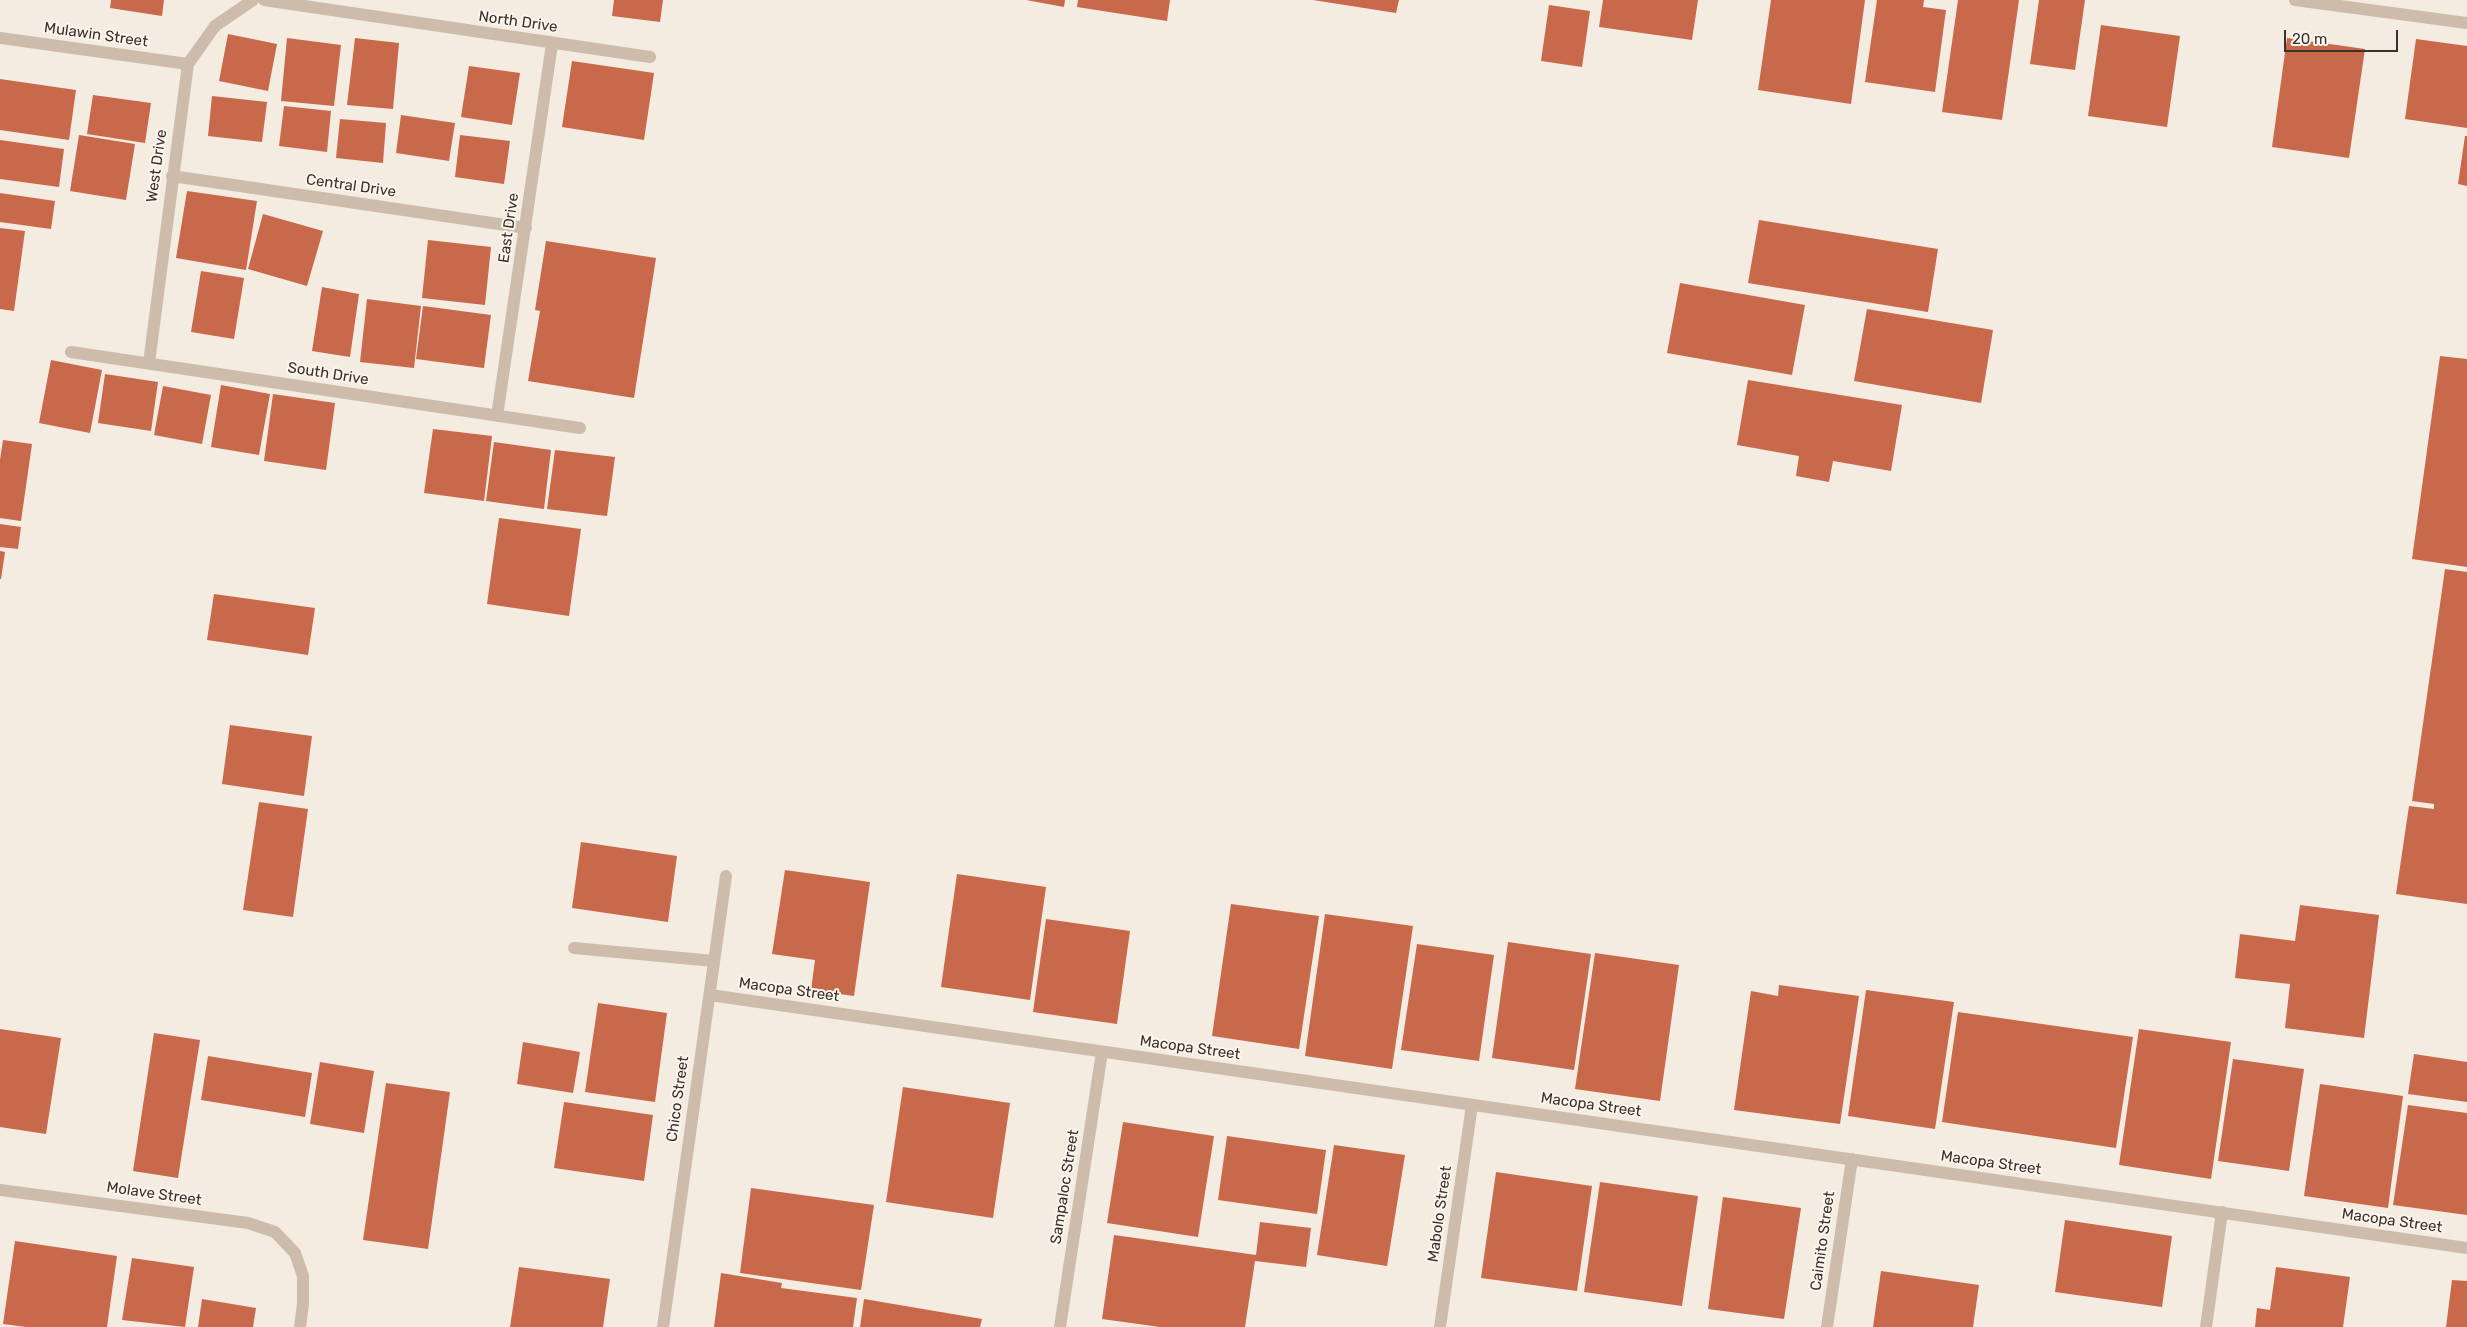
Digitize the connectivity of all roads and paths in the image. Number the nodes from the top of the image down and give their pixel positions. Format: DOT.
graph roads {
  1 [pos="252,0"];
  2 [pos="264,0"];
  3 [pos="2295,0"];
  4 [pos="2467,23"];
  5 [pos="0,38"];
  6 [pos="552,44"];
  7 [pos="650,57"];
  8 [pos="188,64"];
  9 [pos="172,176"];
  10 [pos="526,228"];
  11 [pos="71,352"];
  12 [pos="149,363"];
  13 [pos="497,416"];
  14 [pos="580,428"];
  15 [pos="726,876"];
  16 [pos="574,948"];
  17 [pos="714,961"];
  18 [pos="710,995"];
  19 [pos="1102,1052"];
  20 [pos="1472,1105"];
  21 [pos="1852,1159"];
  22 [pos="0,1190"];
  23 [pos="2222,1212"];
  24 [pos="2467,1248"];
  25 [pos="300,1327"];
  26 [pos="663,1327"];
  27 [pos="1060,1327"];
  28 [pos="1440,1327"];
  29 [pos="1827,1327"];
  30 [pos="2206,1327"];
  1 -- 8 [label="street, West Drive"];
  2 -- 6 [label="street, North Drive"];
  3 -- 4 [label="street"];
  5 -- 8 [label="street, Mulawin Street"];
  6 -- 7 [label="street, North Drive"];
  6 -- 10 [label="street, East Drive"];
  8 -- 9 [label="street, West Drive"];
  9 -- 10 [label="street, Central Drive"];
  9 -- 12 [label="street, West Drive"];
  10 -- 13 [label="street, East Drive"];
  11 -- 12 [label="street, South Drive"];
  12 -- 13 [label="street, South Drive"];
  13 -- 14 [label="street, South Drive"];
  15 -- 17 [label="street, Chico Street"];
  16 -- 17 [label="street"];
  17 -- 18 [label="street, Chico Street"];
  18 -- 19 [label="street, Macopa Street"];
  18 -- 26 [label="street, Chico Street"];
  19 -- 20 [label="street, Macopa Street"];
  19 -- 27 [label="street, Sampaloc Street"];
  20 -- 21 [label="street, Macopa Street"];
  20 -- 28 [label="street, Mabolo Street"];
  21 -- 23 [label="street, Macopa Street"];
  21 -- 29 [label="street, Caimito Street"];
  22 -- 25 [label="street, Molave Street"];
  23 -- 24 [label="street, Macopa Street"];
  23 -- 30 [label="street"];
}
